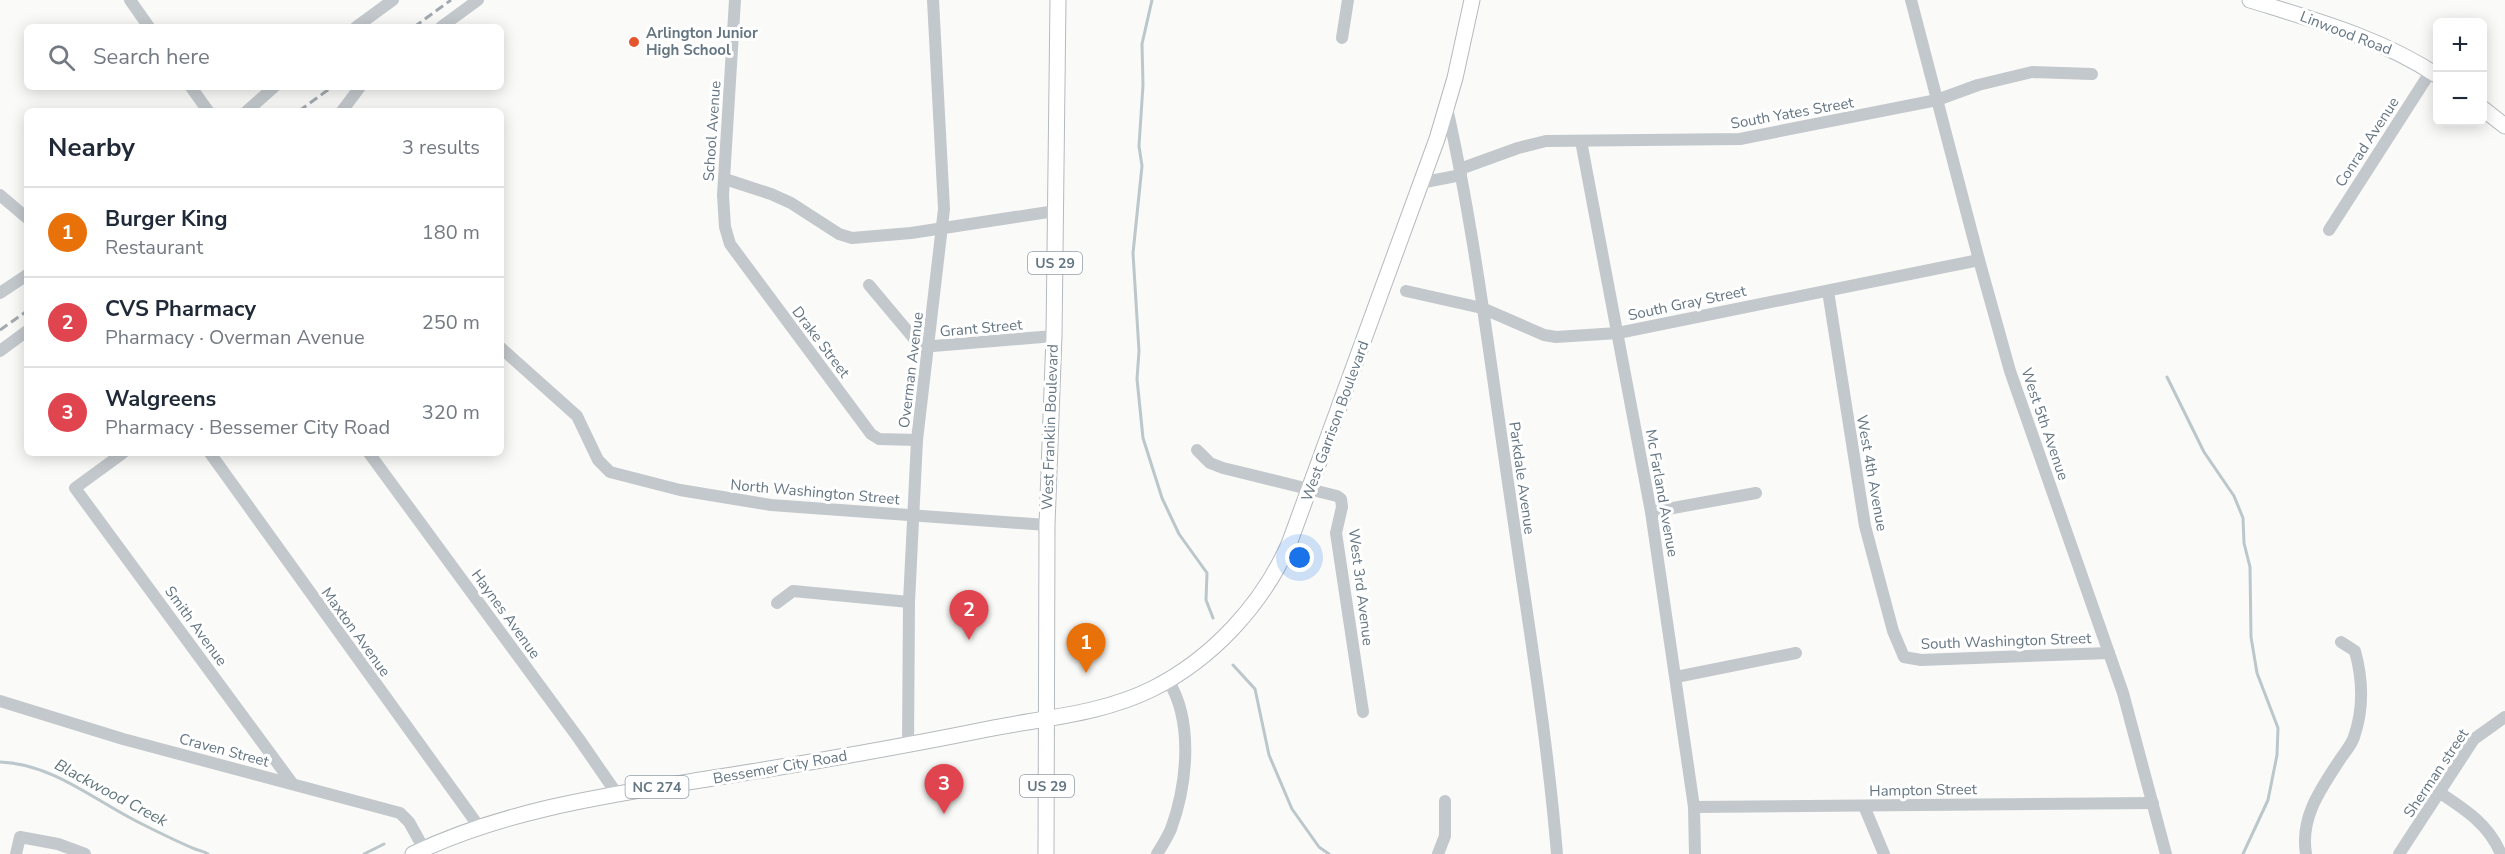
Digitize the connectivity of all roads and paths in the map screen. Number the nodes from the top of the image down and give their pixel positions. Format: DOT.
graph roads {
  1 [pos="130,0"];
  2 [pos="393,0"];
  3 [pos="478,0"];
  4 [pos="735,0"];
  5 [pos="933,0"];
  6 [pos="1058,0"];
  7 [pos="1348,0"];
  8 [pos="1472,0"];
  9 [pos="1911,0"];
  10 [pos="2250,0"];
  11 [pos="147,24"];
  12 [pos="360,24"];
  13 [pos="445,24"];
  14 [pos="1342,38"];
  15 [pos="2433,73"];
  16 [pos="2092,74"];
  17 [pos="2433,75"];
  18 [pos="193,90"];
  19 [pos="271,90"];
  20 [pos="358,90"];
  21 [pos="1937,100"];
  22 [pos="205,108"];
  23 [pos="250,108"];
  24 [pos="344,108"];
  25 [pos="1446,108"];
  26 [pos="2487,112"];
  27 [pos="2505,126"];
  28 [pos="1581,141"];
  29 [pos="1461,172"];
  30 [pos="725,179"];
  31 [pos="1420,183"];
  32 [pos="0,195"];
  33 [pos="1056,211"];
  34 [pos="24,215"];
  35 [pos="724,227"];
  36 [pos="943,228"];
  37 [pos="2329,230"];
  38 [pos="1978,260"];
  39 [pos="24,277"];
  40 [pos="869,285"];
  41 [pos="1406,291"];
  42 [pos="1828,291"];
  43 [pos="0,293"];
  44 [pos="1482,308"];
  45 [pos="24,333"];
  46 [pos="1618,333"];
  47 [pos="1054,336"];
  48 [pos="929,348"];
  49 [pos="0,351"];
  50 [pos="504,351"];
  51 [pos="917,440"];
  52 [pos="1197,450"];
  53 [pos="119,456"];
  54 [pos="212,456"];
  55 [pos="371,456"];
  56 [pos="1310,490"];
  57 [pos="1756,493"];
  58 [pos="1651,512"];
  59 [pos="912,516"];
  60 [pos="1047,525"];
  61 [pos="909,602"];
  62 [pos="777,603"];
  63 [pos="2341,642"];
  64 [pos="1796,652"];
  65 [pos="2109,653"];
  66 [pos="1904,657"];
  67 [pos="1676,677"];
  68 [pos="1168,680"];
  69 [pos="0,701"];
  70 [pos="1363,712"];
  71 [pos="2505,717"];
  72 [pos="1047,718"];
  73 [pos="908,745"];
  74 [pos="292,783"];
  75 [pos="2440,793"];
  76 [pos="617,794"];
  77 [pos="1445,801"];
  78 [pos="2153,802"];
  79 [pos="1864,806"];
  80 [pos="1694,807"];
  81 [pos="480,828"];
  82 [pos="418,851"];
  83 [pos="16,854"];
  84 [pos="86,854"];
  85 [pos="1046,854"];
  86 [pos="1157,854"];
  87 [pos="1438,854"];
  88 [pos="1557,854"];
  89 [pos="1695,854"];
  90 [pos="1884,854"];
  91 [pos="2166,854"];
  92 [pos="2306,854"];
  93 [pos="2399,854"];
  94 [pos="2502,854"];
  1 -- 11 [label="street"];
  2 -- 12 [label="street"];
  3 -- 13 [label="street"];
  4 -- 30 [label="street, School Avenue"];
  5 -- 36 [label="street, Overman Avenue"];
  6 -- 33 [label="main road, West Franklin Boulevard / US 29"];
  7 -- 14 [label="street"];
  8 -- 25 [label="main road, West Garrison Boulevard"];
  9 -- 21 [label="street, West 5th Avenue"];
  10 -- 15 [label="main road, Linwood Road"];
  16 -- 21 [label="street, South Yates Street"];
  17 -- 37 [label="street, Conrad Avenue"];
  18 -- 22 [label="street"];
  19 -- 23 [label="street"];
  20 -- 24 [label="street"];
  21 -- 28 [label="street, South Yates Street"];
  21 -- 38 [label="street, West 5th Avenue"];
  25 -- 29 [label="street, Parkdale Avenue"];
  25 -- 31 [label="main road, West Garrison Boulevard"];
  26 -- 27 [label="main road"];
  28 -- 29 [label="street, South Yates Street"];
  28 -- 46 [label="street, Mc Farland Avenue"];
  29 -- 31 [label="street, South Yates Street"];
  29 -- 44 [label="street, Parkdale Avenue"];
  30 -- 35 [label="street, School Avenue"];
  30 -- 36 [label="street"];
  31 -- 56 [label="main road, West Garrison Boulevard"];
  32 -- 34 [label="street"];
  33 -- 36 [label="street"];
  33 -- 47 [label="main road, West Franklin Boulevard / US 29"];
  35 -- 51 [label="street, Drake Street"];
  36 -- 48 [label="street, Overman Avenue"];
  38 -- 42 [label="street, South Gray Street"];
  38 -- 65 [label="street, West 5th Avenue"];
  39 -- 43 [label="street"];
  40 -- 48 [label="street, Grant Street"];
  41 -- 44 [label="street, South Gray Street"];
  42 -- 46 [label="street, South Gray Street"];
  42 -- 66 [label="street, West 4th Avenue"];
  44 -- 46 [label="street, South Gray Street"];
  44 -- 88 [label="street, Parkdale Avenue"];
  45 -- 49 [label="street"];
  46 -- 58 [label="street, Mc Farland Avenue"];
  47 -- 48 [label="street, Grant Street"];
  47 -- 60 [label="main road, West Franklin Boulevard / US 29"];
  48 -- 51 [label="street, Overman Avenue"];
  50 -- 59 [label="street, North Washington Street"];
  51 -- 59 [label="street, Overman Avenue"];
  52 -- 56 [label="street"];
  53 -- 74 [label="street, Smith Avenue"];
  54 -- 81 [label="street, Maxton Avenue"];
  55 -- 76 [label="street, Haynes Avenue"];
  56 -- 68 [label="main road, West Garrison Boulevard"];
  56 -- 70 [label="street, West 3rd Avenue"];
  57 -- 58 [label="street"];
  58 -- 67 [label="street, Mc Farland Avenue"];
  59 -- 60 [label="street"];
  59 -- 61 [label="street, Overman Avenue"];
  60 -- 72 [label="main road, West Franklin Boulevard / US 29"];
  61 -- 62 [label="street"];
  61 -- 73 [label="street, Overman Avenue"];
  63 -- 92 [label="street"];
  64 -- 67 [label="street"];
  65 -- 66 [label="street, South Washington Street"];
  65 -- 78 [label="street, West 5th Avenue"];
  67 -- 80 [label="street, Mc Farland Avenue"];
  68 -- 72 [label="main road, West Garrison Boulevard"];
  68 -- 86 [label="street"];
  69 -- 74 [label="street, Craven Street"];
  71 -- 75 [label="street, Sherman street"];
  72 -- 73 [label="main road, Bessemer City Road / NC 274"];
  72 -- 85 [label="main road, West Franklin Boulevard / US 29"];
  73 -- 76 [label="main road, Bessemer City Road / NC 274"];
  74 -- 82 [label="street, Craven Street"];
  75 -- 93 [label="street, Sherman street"];
  75 -- 94 [label="street"];
  76 -- 81 [label="main road, Bessemer City Road / NC 274"];
  77 -- 87 [label="street"];
  78 -- 79 [label="street, Hampton Street"];
  78 -- 91 [label="street, West 5th Avenue"];
  79 -- 80 [label="street, Hampton Street"];
  79 -- 90 [label="street"];
  80 -- 89 [label="street, Mc Farland Avenue"];
  81 -- 82 [label="main road, Bessemer City Road / NC 274"];
  83 -- 84 [label="street"];
}
